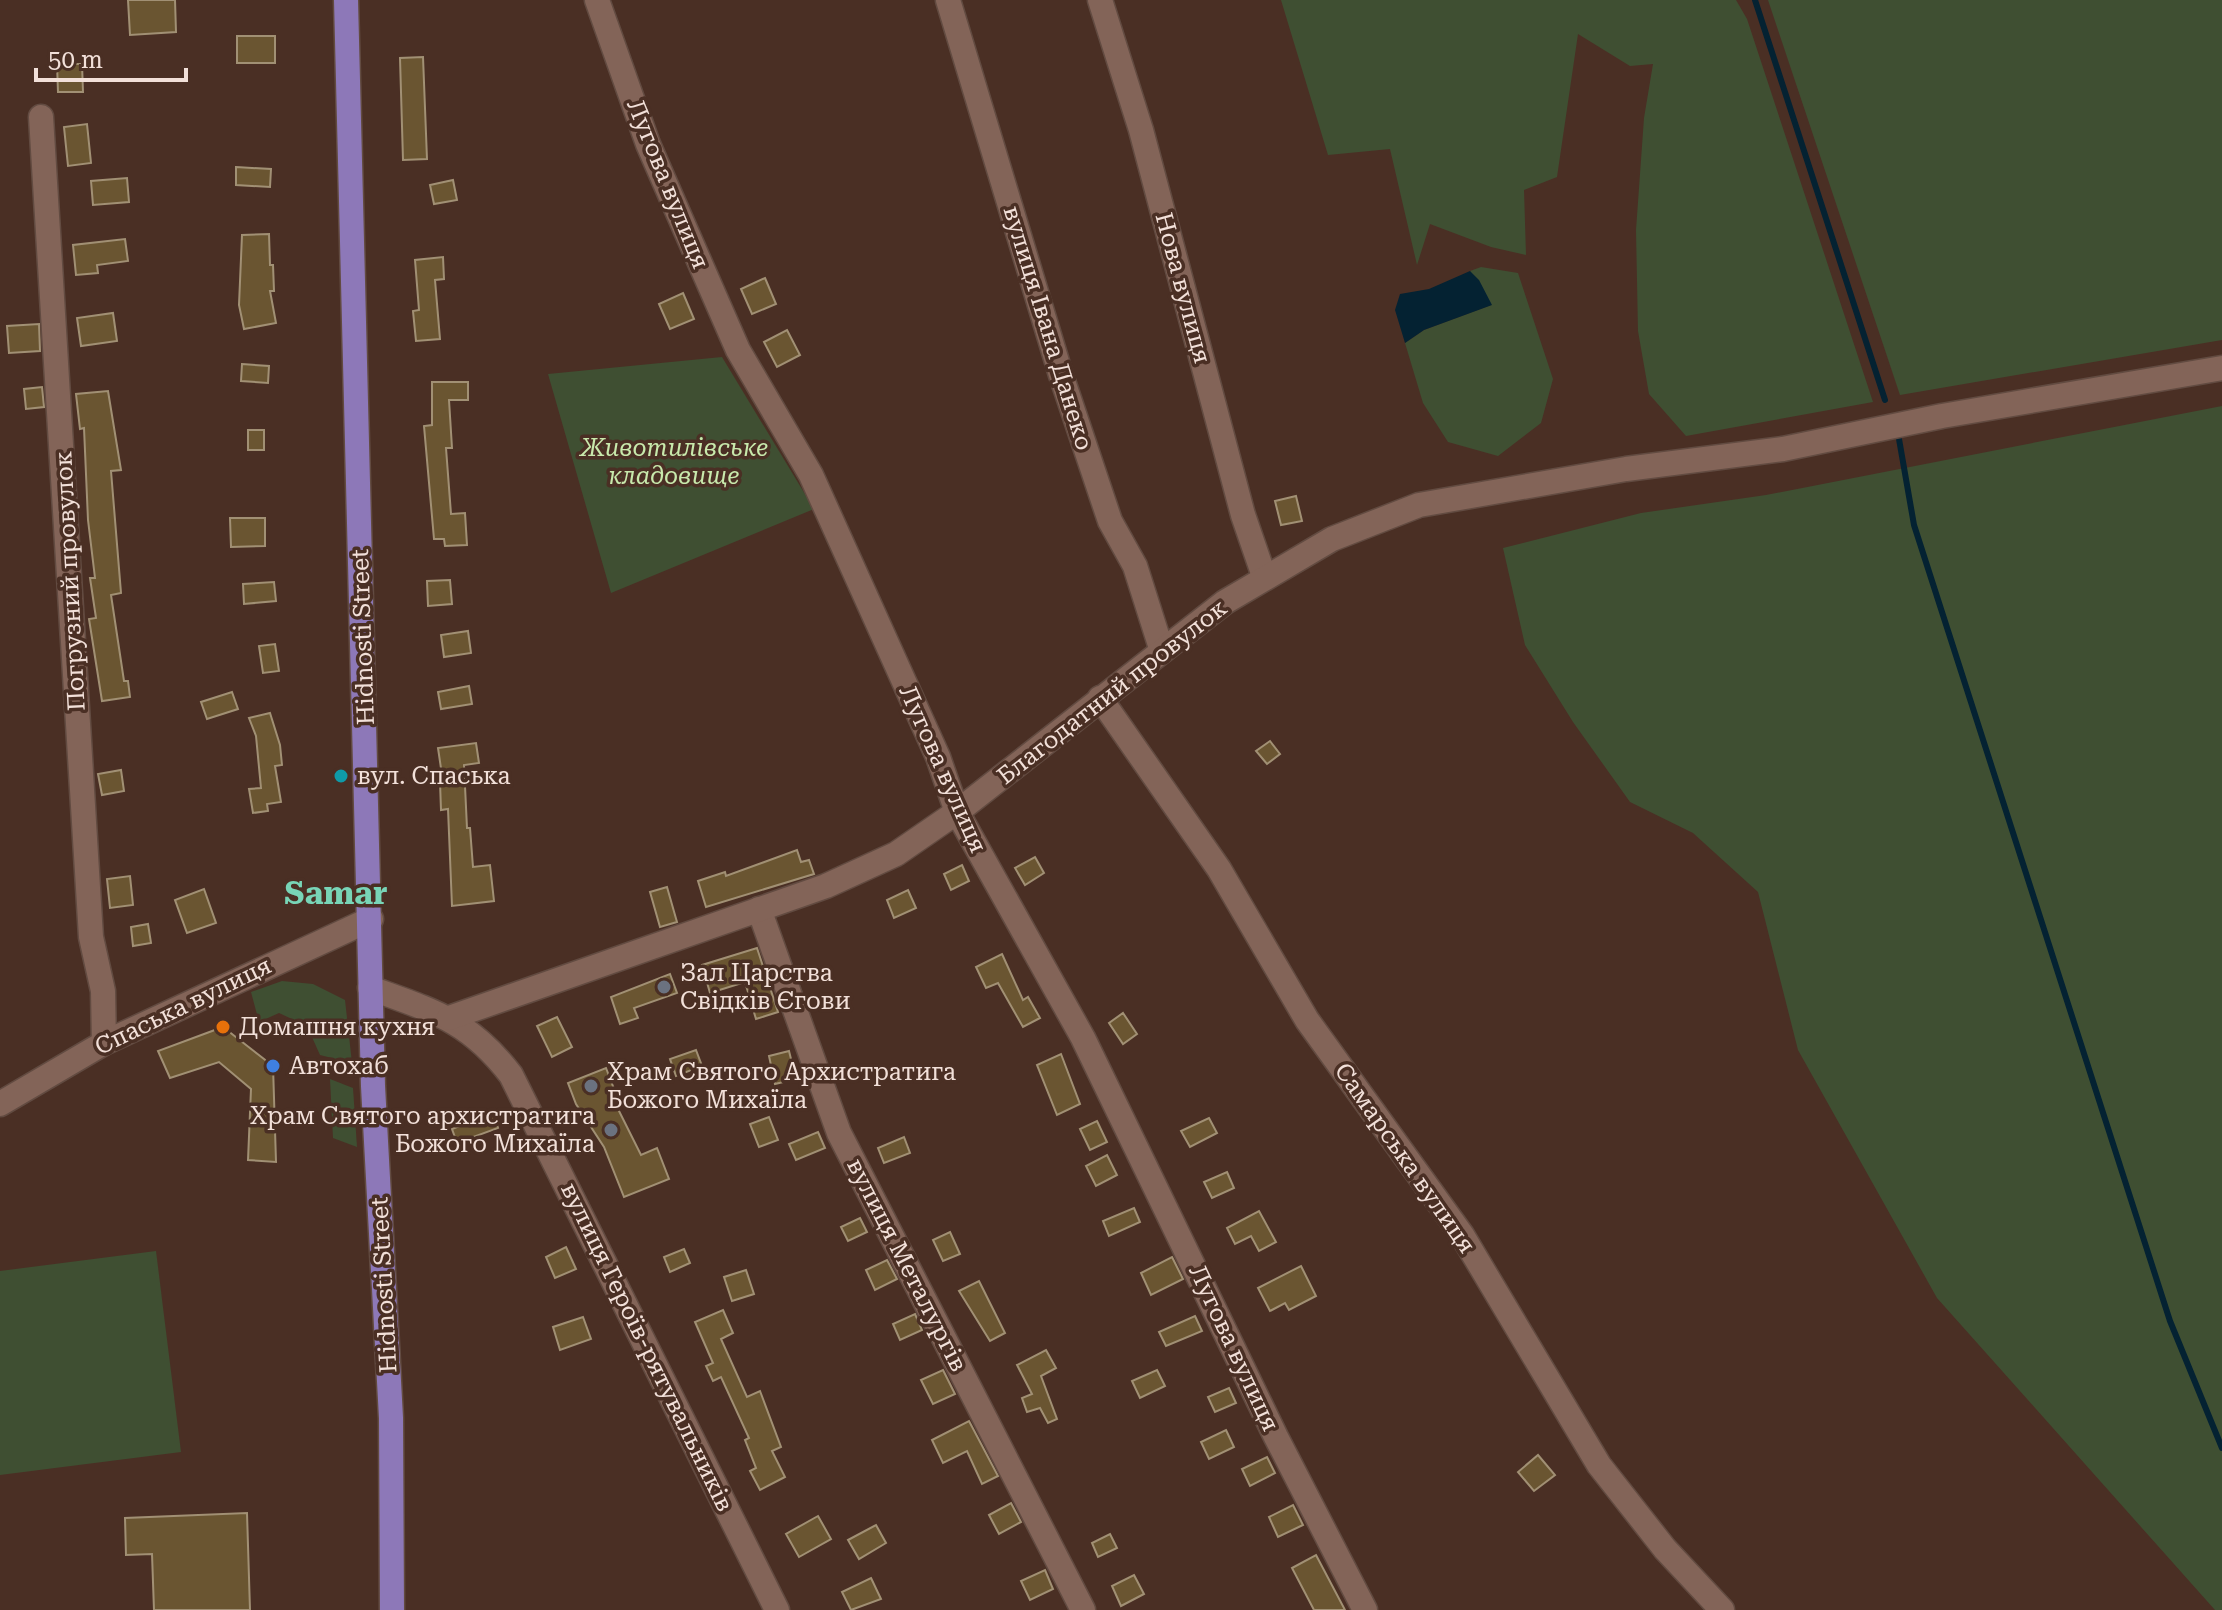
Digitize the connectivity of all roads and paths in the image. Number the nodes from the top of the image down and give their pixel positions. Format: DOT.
graph roads {
  1 [pos="346,0"];
  2 [pos="597,0"];
  3 [pos="948,0"];
  4 [pos="1100,0"];
  5 [pos="41,117"];
  6 [pos="2222,368"];
  7 [pos="1264,576"];
  8 [pos="1162,651"];
  9 [pos="1100,698"];
  10 [pos="957,812"];
  11 [pos="759,909"];
  12 [pos="371,919"];
  13 [pos="370,988"];
  14 [pos="449,1018"];
  15 [pos="104,1043"];
  16 [pos="0,1104"];
  17 [pos="392,1610"];
  18 [pos="777,1610"];
  19 [pos="1083,1610"];
  20 [pos="1365,1610"];
  21 [pos="1722,1610"];
  1 -- 12 [label="main road, Hidnosti Street"];
  2 -- 10 [label="street, Лугова вулиця"];
  3 -- 8 [label="street, вулиця Івана Данеко"];
  4 -- 7 [label="street, Нова вулиця"];
  5 -- 15 [label="street, Погрузний провулок"];
  6 -- 7 [label="street, Благодатний провулок"];
  7 -- 8 [label="street, Благодатний провулок"];
  8 -- 9 [label="street, Благодатний провулок"];
  9 -- 10 [label="street, Благодатний провулок"];
  9 -- 21 [label="street, Самарська вулиця"];
  10 -- 11 [label="street, Благодатний провулок"];
  10 -- 20 [label="street, Лугова вулиця"];
  11 -- 14 [label="street, Благодатний провулок"];
  11 -- 19 [label="street, вулиця Металургів"];
  12 -- 13 [label="main road, Hidnosti Street"];
  12 -- 15 [label="street, Спаська вулиця"];
  13 -- 14 [label="street, вулиця Героїв-рятувальників"];
  13 -- 17 [label="main road, Hidnosti Street"];
  14 -- 18 [label="street, вулиця Героїв-рятувальників"];
  15 -- 16 [label="street, Спаська вулиця"];
}
